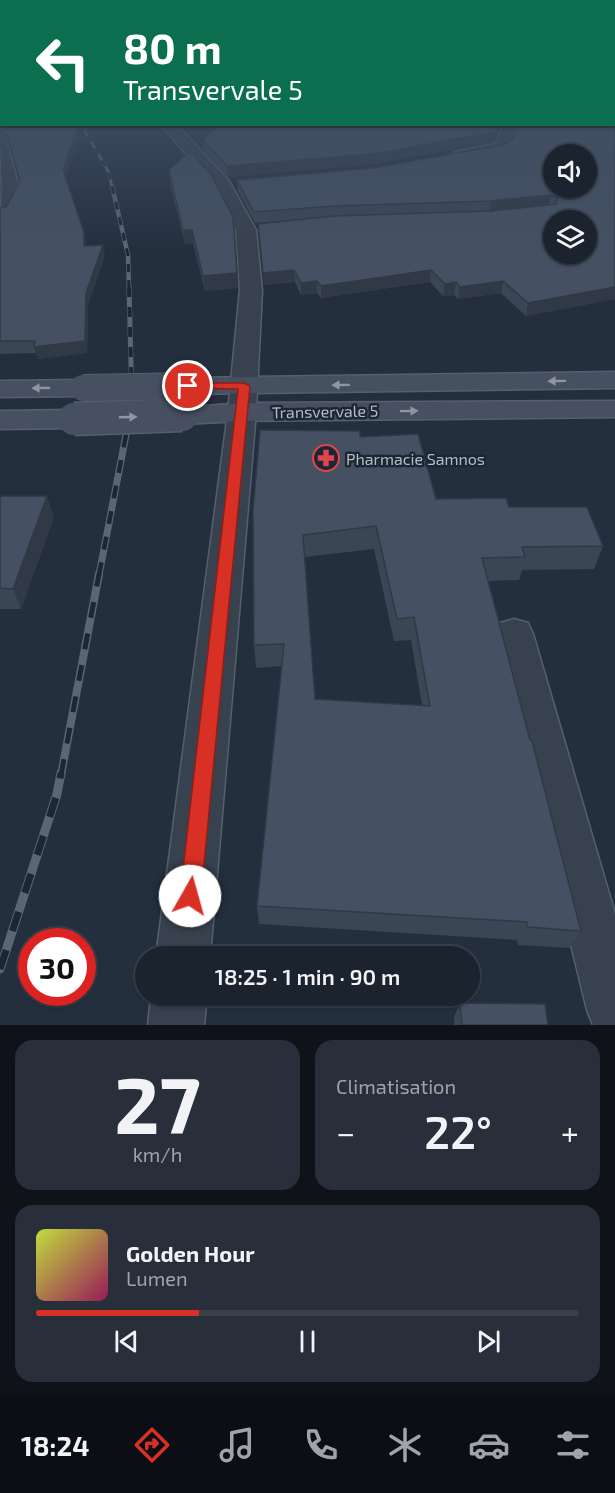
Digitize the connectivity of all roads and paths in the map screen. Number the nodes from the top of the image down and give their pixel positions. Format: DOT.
graph roads {
  1 [pos="2,155"];
  2 [pos="196,155"];
  3 [pos="465,155"];
  4 [pos="443,159"];
  5 [pos="246,183"];
  6 [pos="223,185"];
  7 [pos="0,212"];
  8 [pos="615,380"];
  9 [pos="0,389"];
  10 [pos="243,399"];
  11 [pos="615,409"];
  12 [pos="0,420"];
  13 [pos="514,634"];
  14 [pos="184,946"];
  15 [pos="178,1006"];
  16 [pos="615,1010"];
  17 [pos="176,1025"];
  1 -- 7 [label="street"];
  2 -- 6 [label="street"];
  3 -- 4 [label="street"];
  5 -- 6 [label="street"];
  6 -- 10 [label="street"];
  8 -- 10 [label="main road, Transvervale 5, one-way"];
  10 -- 9 [label="main road, Transvervale 5, one-way, bridge"];
  10 -- 11 [label="main road, Transvervale 5, one-way"];
  12 -- 10 [label="main road, Transvervale 5, one-way, bridge"];
  10 -- 14 [label="street"];
  13 -- 16 [label="street"];
  15 -- 17 [label="street"];
}
